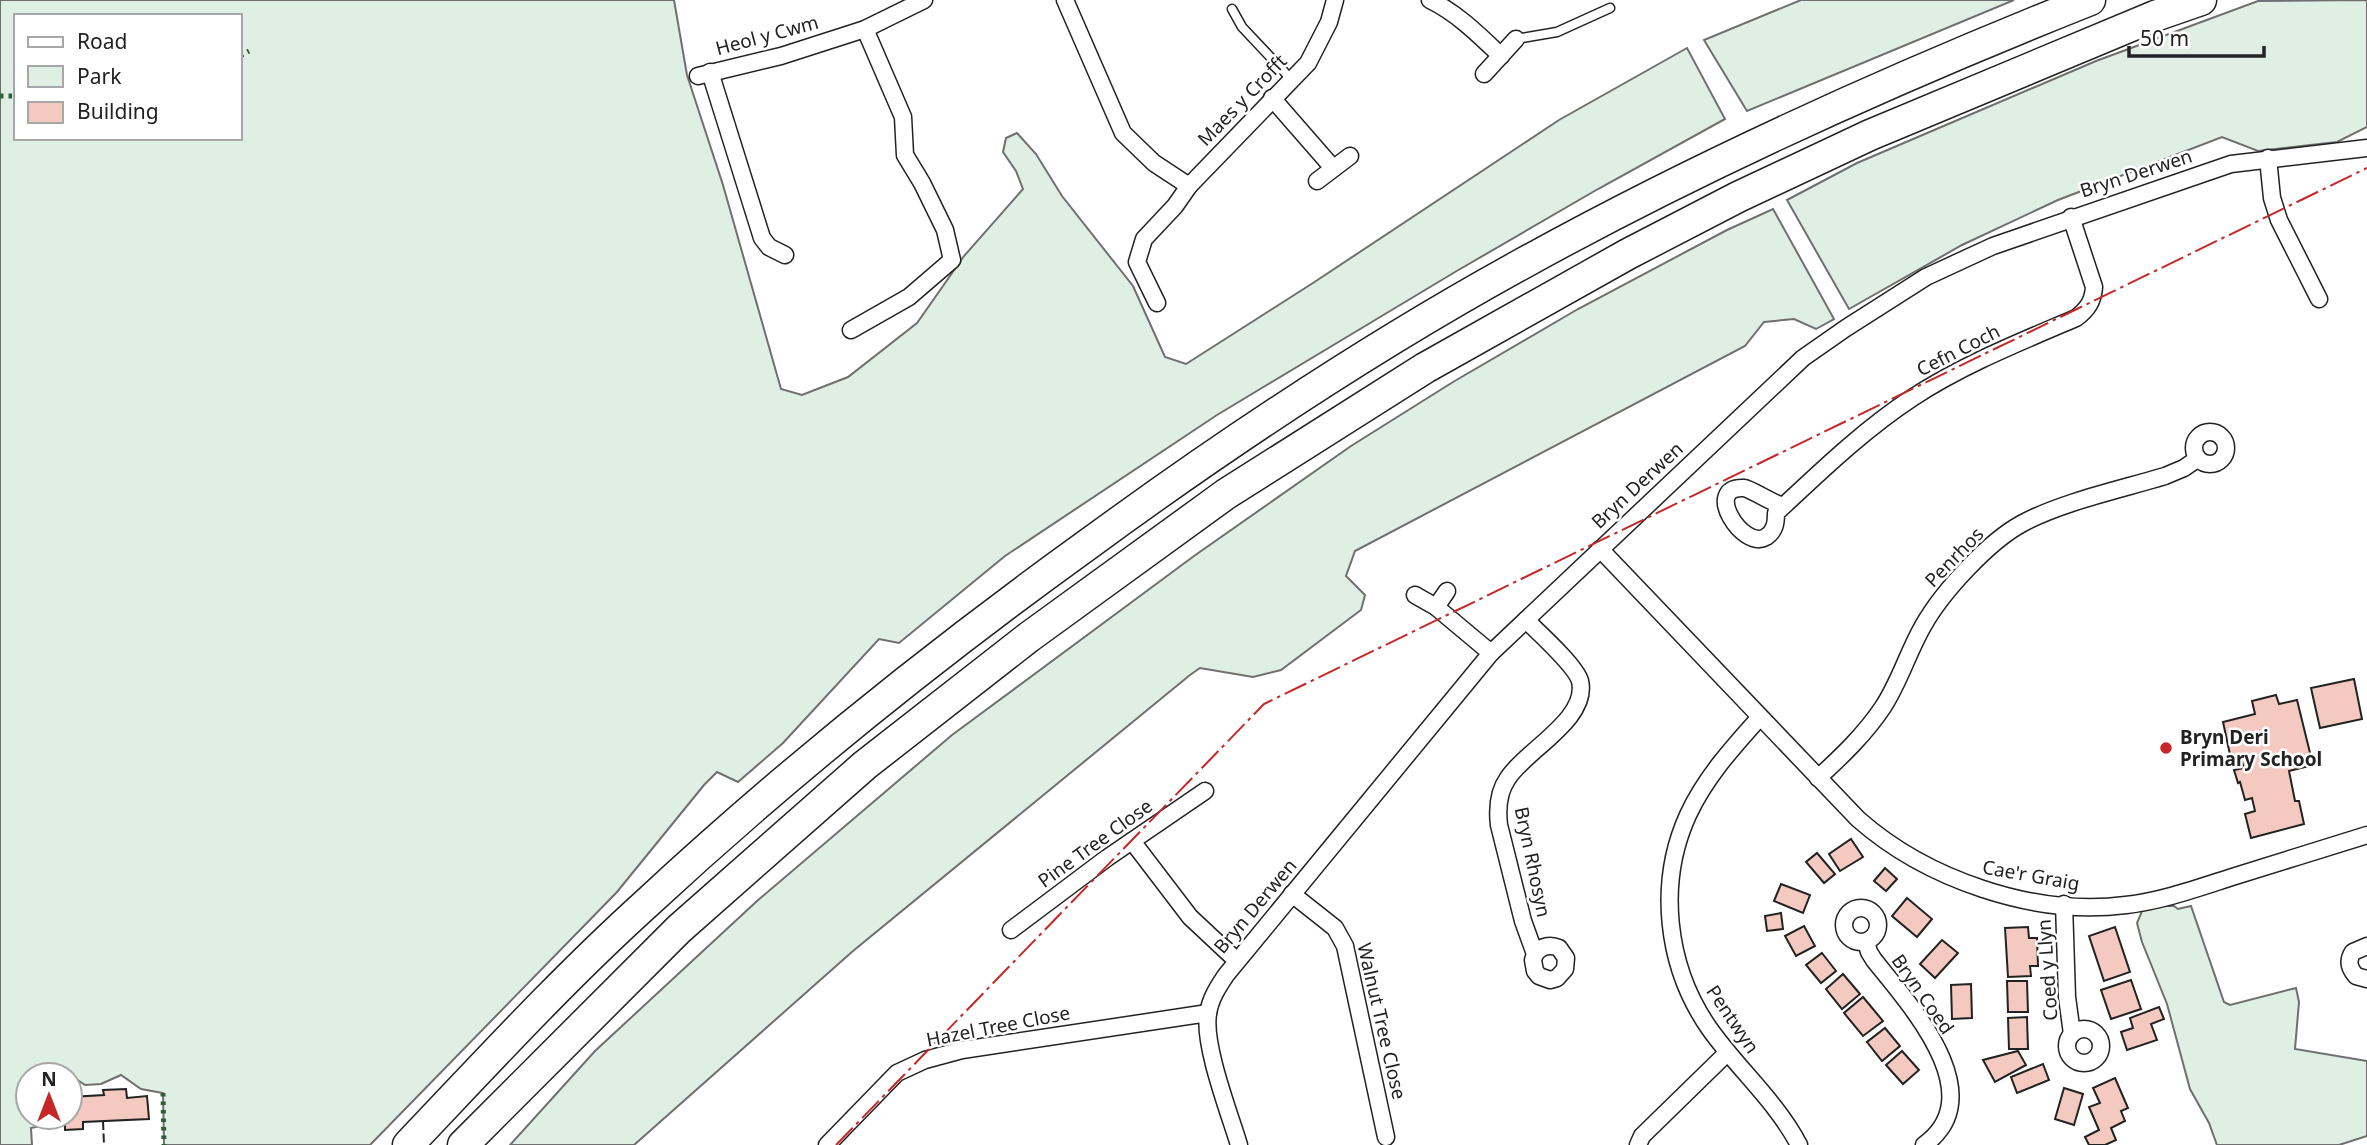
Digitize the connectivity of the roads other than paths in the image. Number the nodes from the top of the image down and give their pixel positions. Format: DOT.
graph roads {
  1 [pos="924,0"];
  2 [pos="1065,0"];
  3 [pos="1335,0"];
  4 [pos="2090,0"];
  5 [pos="2201,0"];
  6 [pos="1438,2"];
  7 [pos="1610,8"];
  8 [pos="1233,9"];
  9 [pos="865,29"];
  10 [pos="1516,39"];
  11 [pos="1501,56"];
  12 [pos="1484,74"];
  13 [pos="1291,79"];
  14 [pos="1272,98"];
  15 [pos="2367,148"];
  16 [pos="1350,156"];
  17 [pos="2268,158"];
  18 [pos="1333,168"];
  19 [pos="1317,181"];
  20 [pos="1189,186"];
  21 [pos="2071,217"];
  22 [pos="785,255"];
  23 [pos="2319,299"];
  24 [pos="1157,303"];
  25 [pos="851,330"];
  26 [pos="2197,459"];
  27 [pos="1783,506"];
  28 [pos="1600,550"];
  29 [pos="1447,591"];
  30 [pos="1415,595"];
  31 [pos="1436,607"];
  32 [pos="1526,620"];
  33 [pos="1491,653"];
  34 [pos="1760,717"];
  35 [pos="1818,778"];
  36 [pos="1205,791"];
  37 [pos="2367,835"];
  38 [pos="1132,841"];
  39 [pos="1292,894"];
  40 [pos="2064,904"];
  41 [pos="1011,930"];
  42 [pos="1867,942"];
  43 [pos="2367,946"];
  44 [pos="1535,954"];
  45 [pos="1237,961"];
  46 [pos="2367,979"];
  47 [pos="1208,1013"];
  48 [pos="2072,1034"];
  49 [pos="1727,1053"];
  50 [pos="1386,1137"];
  51 [pos="408,1145"];
  52 [pos="463,1145"];
  53 [pos="827,1145"];
  54 [pos="1239,1145"];
  55 [pos="1638,1145"];
  56 [pos="1799,1145"];
  57 [pos="1924,1145"];
  1 -- 9 [label="street, Heol y Cwm"];
  2 -- 20 [label="street"];
  3 -- 13 [label="street, Maes y Crofft"];
  4 -- 51 [label="highway"];
  5 -- 52 [label="highway"];
  6 -- 11 [label="street"];
  7 -- 10 [label="lane"];
  8 -- 13 [label="lane"];
  9 -- 22 [label="street, Heol y Cwm"];
  9 -- 25 [label="street"];
  10 -- 11 [label="street"];
  11 -- 12 [label="street"];
  13 -- 14 [label="street, Maes y Crofft"];
  14 -- 18 [label="street"];
  14 -- 20 [label="street, Maes y Crofft"];
  15 -- 17 [label="street, Bryn Derwen"];
  16 -- 18 [label="street"];
  17 -- 21 [label="street, Bryn Derwen"];
  17 -- 23 [label="street"];
  18 -- 19 [label="street"];
  20 -- 24 [label="street"];
  21 -- 27 [label="street, Cefn Coch"];
  21 -- 28 [label="street, Bryn Derwen"];
  26 -- 35 [label="street, Penrhos"];
  28 -- 32 [label="street, Bryn Derwen"];
  28 -- 34 [label="street, Cae'r Graig"];
  29 -- 31 [label="street"];
  30 -- 31 [label="street"];
  31 -- 33 [label="street"];
  32 -- 33 [label="street, Bryn Derwen"];
  32 -- 44 [label="street, Bryn Rhosyn"];
  33 -- 39 [label="street, Bryn Derwen"];
  34 -- 35 [label="street, Cae'r Graig"];
  34 -- 49 [label="street, Pentwyn"];
  35 -- 40 [label="street, Cae'r Graig"];
  36 -- 38 [label="street, Pine Tree Close"];
  37 -- 40 [label="street, Cae'r Graig"];
  38 -- 41 [label="street, Pine Tree Close"];
  38 -- 45 [label="street"];
  39 -- 45 [label="street, Bryn Derwen"];
  39 -- 50 [label="street, Walnut Tree Close"];
  40 -- 48 [label="street, Coed y Llyn"];
  42 -- 57 [label="street, Bryn Coed"];
  43 -- 46 [label="street"];
  45 -- 47 [label="street, Bryn Derwen"];
  47 -- 53 [label="street, Hazel Tree Close"];
  47 -- 54 [label="street, Bryn Derwen"];
  49 -- 55 [label="street"];
  49 -- 56 [label="street, Pentwyn"];
}
